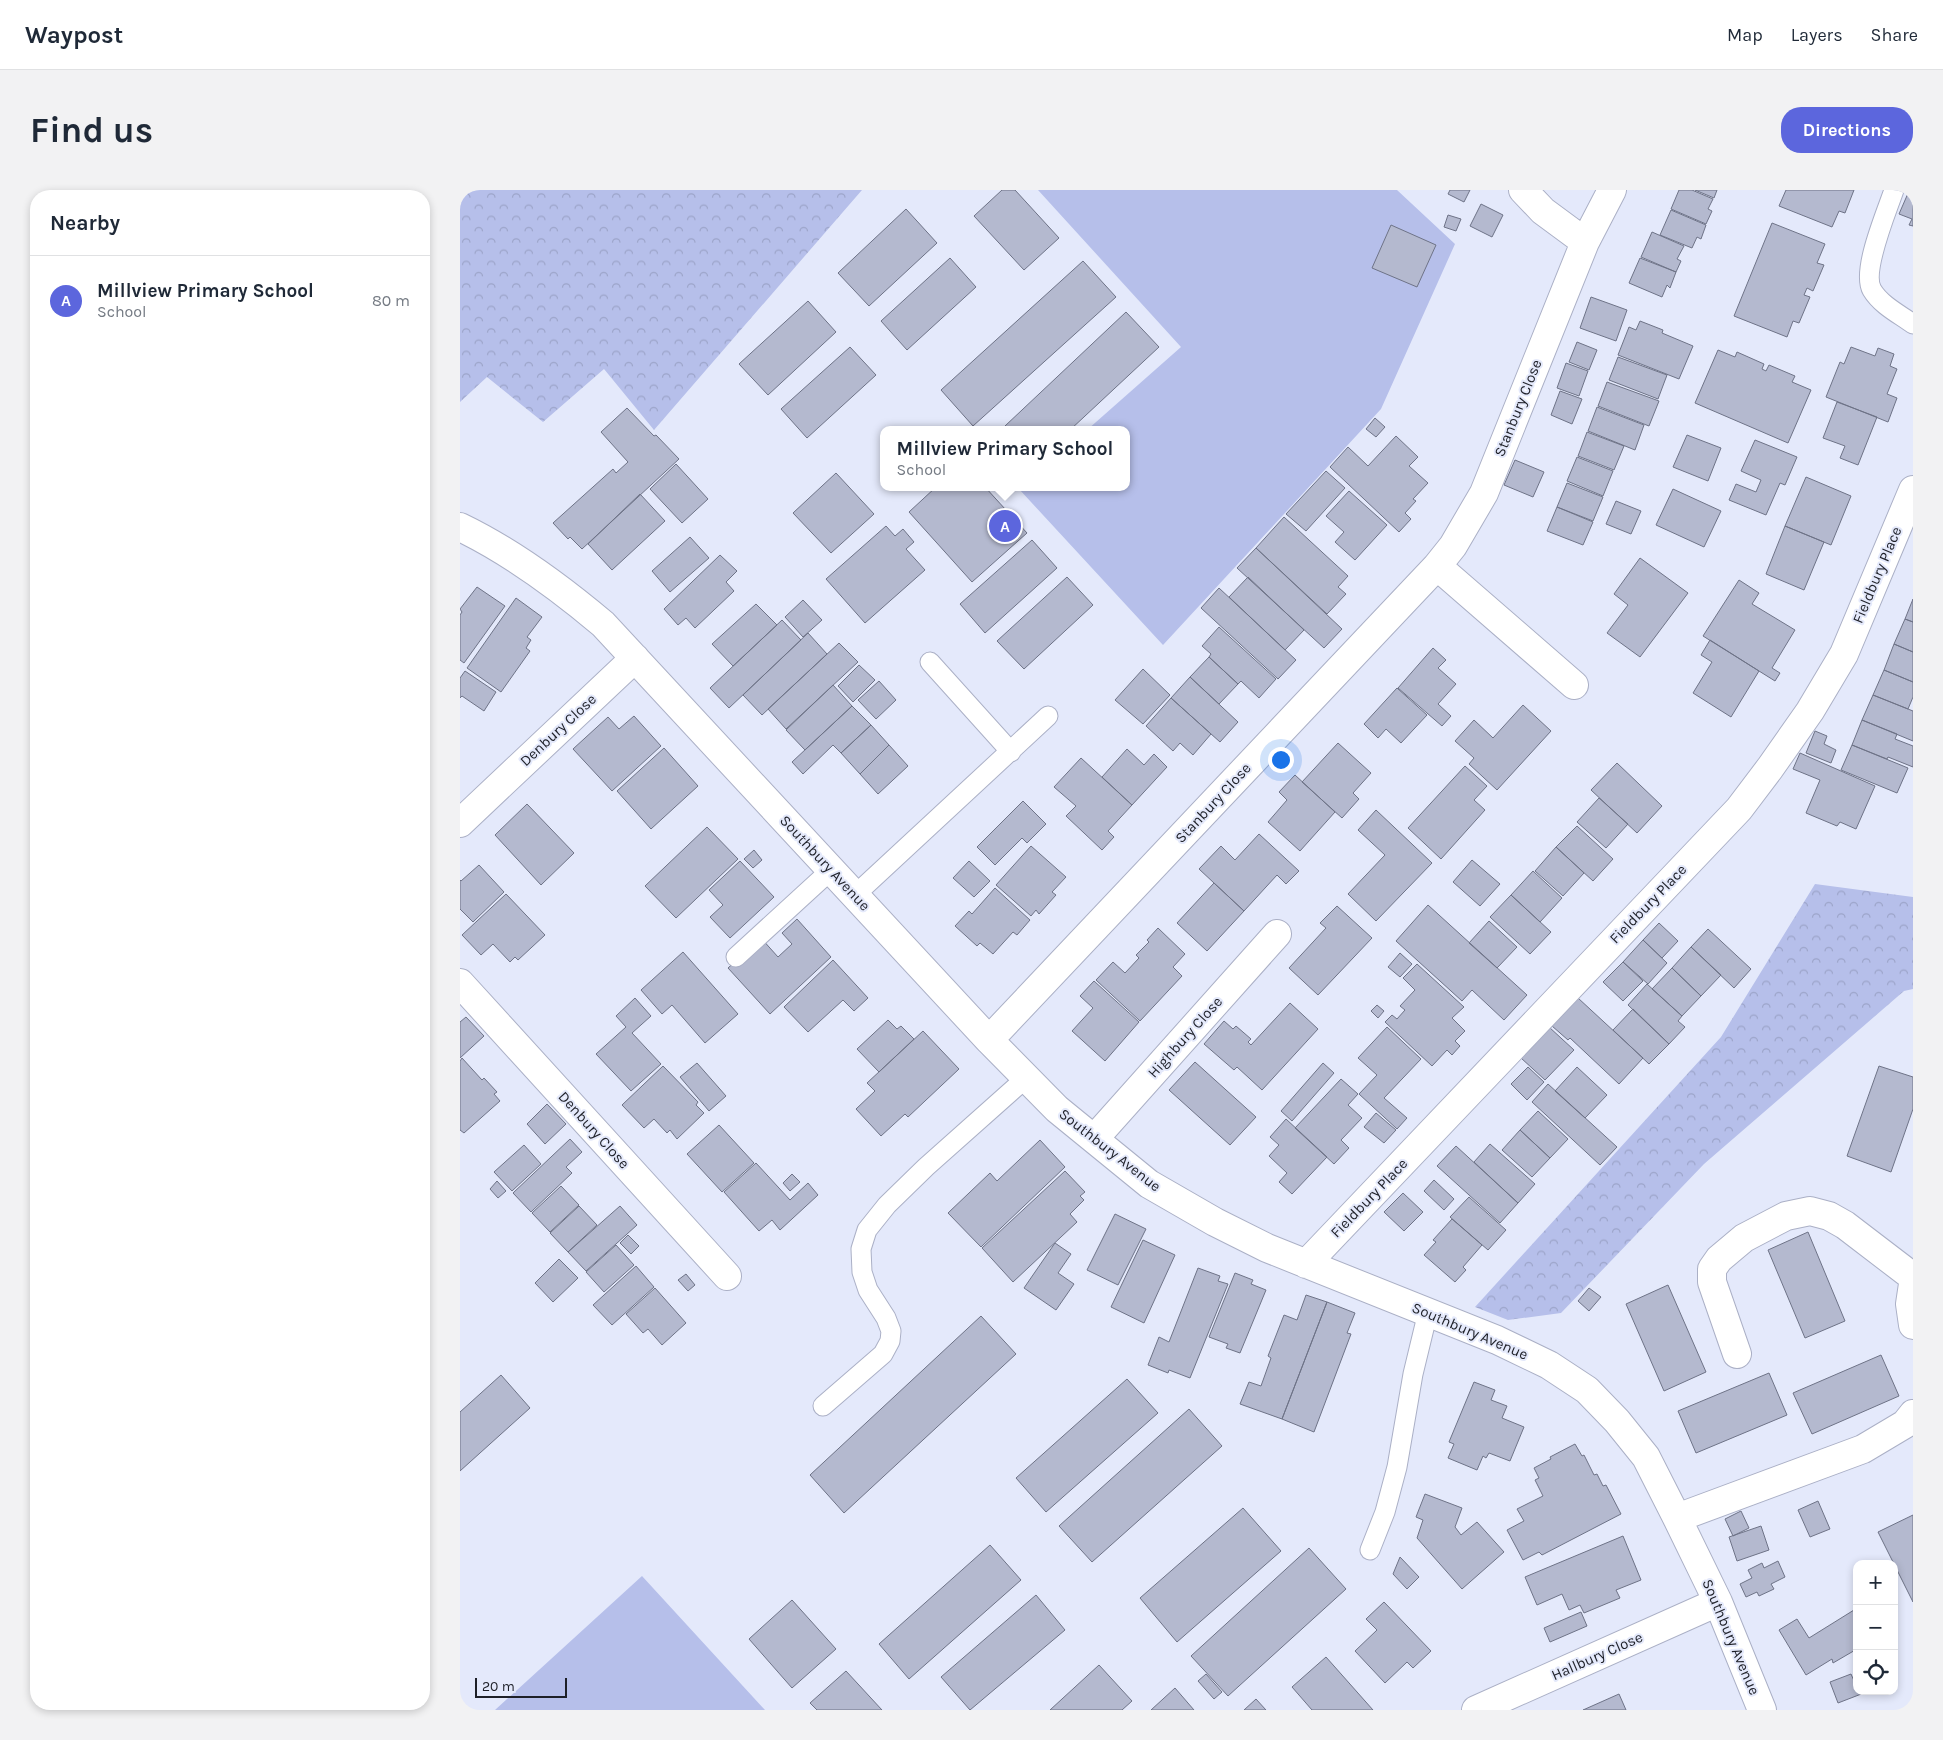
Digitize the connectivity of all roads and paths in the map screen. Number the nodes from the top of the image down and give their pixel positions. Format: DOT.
graph roads {
  1 [pos="1523,190"];
  2 [pos="1612,190"];
  3 [pos="1894,190"];
  4 [pos="1584,242"];
  5 [pos="1913,324"];
  6 [pos="1913,490"];
  7 [pos="460,527"];
  8 [pos="1437,566"];
  9 [pos="635,658"];
  10 [pos="930,662"];
  11 [pos="1574,686"];
  12 [pos="1048,716"];
  13 [pos="1011,752"];
  14 [pos="460,823"];
  15 [pos="831,870"];
  16 [pos="855,895"];
  17 [pos="1277,934"];
  18 [pos="736,957"];
  19 [pos="460,983"];
  20 [pos="989,1040"];
  21 [pos="1026,1078"];
  22 [pos="1094,1139"];
  23 [pos="1306,1264"];
  24 [pos="727,1276"];
  25 [pos="1913,1278"];
  26 [pos="1913,1284"];
  27 [pos="1428,1312"];
  28 [pos="1913,1325"];
  29 [pos="1737,1354"];
  30 [pos="823,1406"];
  31 [pos="1913,1414"];
  32 [pos="1677,1518"];
  33 [pos="1370,1550"];
  34 [pos="1718,1602"];
  35 [pos="1476,1710"];
  36 [pos="1762,1710"];
  1 -- 4 [label="street"];
  2 -- 4 [label="street, Stanbury Close"];
  3 -- 5 [label="lane"];
  4 -- 8 [label="street, Stanbury Close"];
  6 -- 23 [label="street, Fieldbury Place"];
  7 -- 9 [label="street, Southbury Avenue"];
  8 -- 11 [label="street"];
  8 -- 20 [label="street, Stanbury Close"];
  9 -- 14 [label="street, Denbury Close"];
  9 -- 15 [label="street, Southbury Avenue"];
  10 -- 13 [label="lane"];
  12 -- 13 [label="lane"];
  13 -- 16 [label="lane"];
  15 -- 16 [label="street, Southbury Avenue"];
  15 -- 18 [label="lane"];
  16 -- 20 [label="street, Southbury Avenue"];
  17 -- 22 [label="street, Highbury Close"];
  19 -- 24 [label="street, Denbury Close"];
  20 -- 21 [label="street, Southbury Avenue"];
  21 -- 22 [label="street, Southbury Avenue"];
  21 -- 30 [label="lane"];
  22 -- 23 [label="street, Southbury Avenue"];
  23 -- 27 [label="street, Southbury Avenue"];
  25 -- 29 [label="street"];
  26 -- 28 [label="street"];
  27 -- 32 [label="street, Southbury Avenue"];
  27 -- 33 [label="lane"];
  31 -- 32 [label="street"];
  32 -- 34 [label="street, Southbury Avenue"];
  34 -- 35 [label="street, Hallbury Close"];
  34 -- 36 [label="street, Southbury Avenue"];
}
